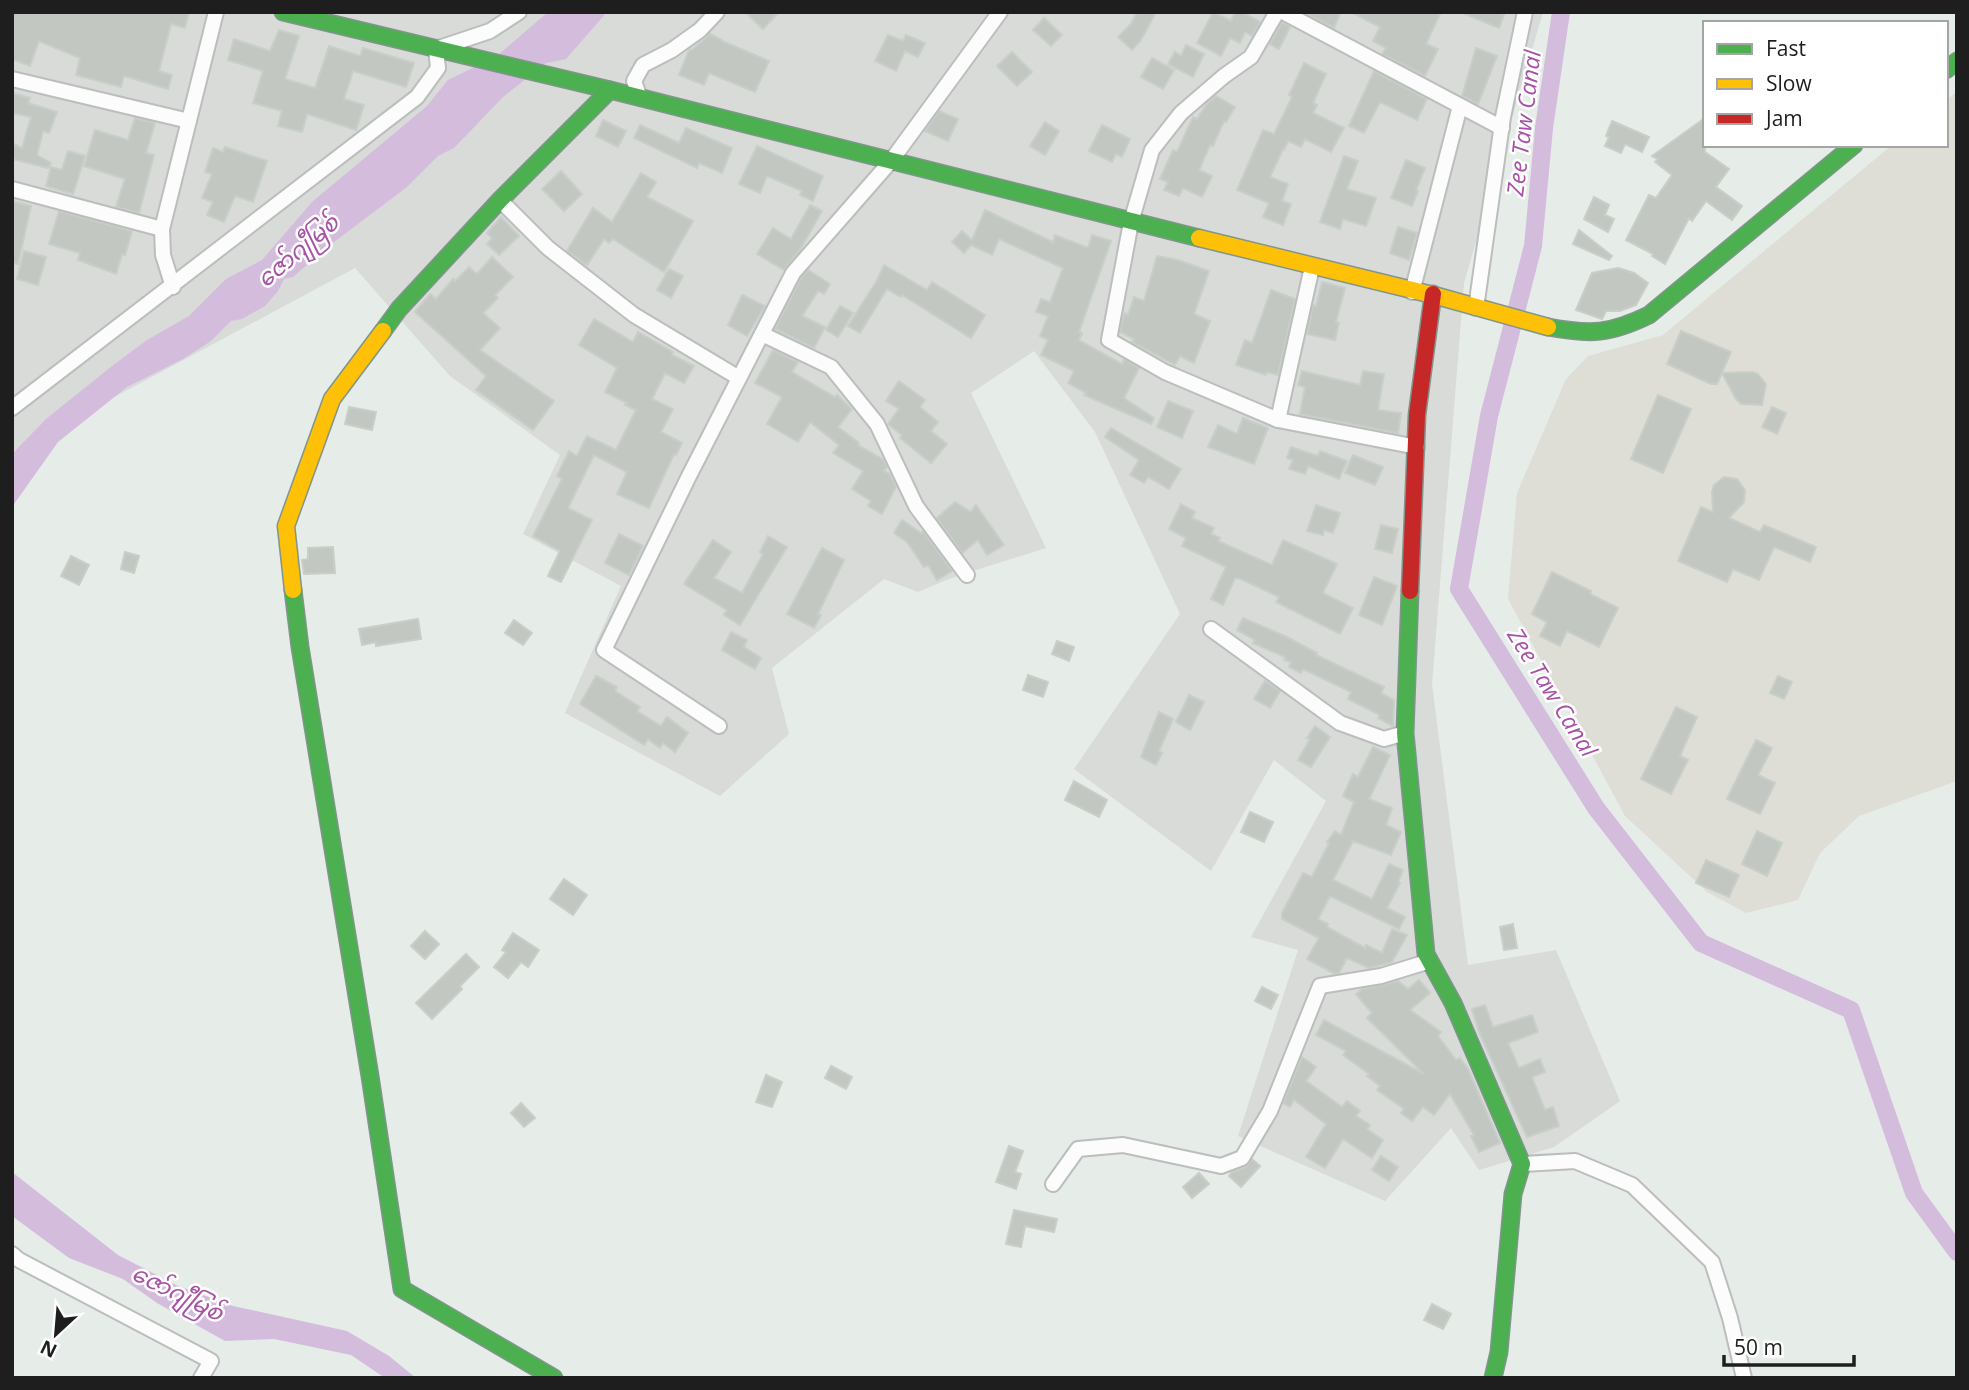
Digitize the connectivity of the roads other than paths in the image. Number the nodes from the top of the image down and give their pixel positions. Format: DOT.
graph roads {
  1 [pos="216,12"];
  2 [pos="283,12"];
  3 [pos="519,12"];
  4 [pos="717,12"];
  5 [pos="1000,12"];
  6 [pos="1277,12"];
  7 [pos="1283,12"];
  8 [pos="1525,12"];
  9 [pos="436,49"];
  10 [pos="12,79"];
  11 [pos="610,90"];
  12 [pos="640,98"];
  13 [pos="1460,106"];
  14 [pos="189,121"];
  15 [pos="1502,128"];
  16 [pos="1852,147"];
  17 [pos="891,161"];
  18 [pos="12,189"];
  19 [pos="500,200"];
  20 [pos="1131,222"];
  21 [pos="162,229"];
  22 [pos="1312,267"];
  23 [pos="173,287"];
  24 [pos="1412,292"];
  25 [pos="1433,294"];
  26 [pos="1476,308"];
  27 [pos="762,334"];
  28 [pos="739,378"];
  29 [pos="12,408"];
  30 [pos="1279,420"];
  31 [pos="1417,447"];
  32 [pos="967,575"];
  33 [pos="1211,629"];
  34 [pos="719,726"];
  35 [pos="1405,733"];
  36 [pos="1430,961"];
  37 [pos="1522,1164"];
  38 [pos="1053,1184"];
  39 [pos="12,1254"];
  40 [pos="201,1378"];
  41 [pos="554,1378"];
  42 [pos="1493,1378"];
  43 [pos="1744,1378"];
  1 -- 14 [label="street"];
  2 -- 9 [label="street"];
  3 -- 9 [label="street"];
  4 -- 12 [label="street"];
  5 -- 17 [label="street"];
  6 -- 20 [label="street"];
  7 -- 13 [label="street"];
  8 -- 15 [label="street"];
  9 -- 11 [label="street"];
  9 -- 23 [label="street"];
  10 -- 14 [label="street"];
  11 -- 12 [label="street"];
  11 -- 19 [label="street"];
  12 -- 17 [label="street"];
  13 -- 15 [label="street"];
  13 -- 24 [label="street"];
  14 -- 21 [label="street"];
  15 -- 26 [label="street"];
  16 -- 26 [label="street"];
  17 -- 20 [label="street"];
  17 -- 27 [label="street"];
  18 -- 21 [label="street"];
  19 -- 28 [label="street"];
  19 -- 41 [label="street"];
  20 -- 22 [label="street"];
  20 -- 30 [label="street"];
  21 -- 23 [label="street"];
  22 -- 24 [label="street"];
  22 -- 30 [label="street"];
  23 -- 29 [label="street"];
  24 -- 25 [label="street"];
  25 -- 26 [label="street"];
  25 -- 31 [label="street"];
  27 -- 28 [label="street"];
  27 -- 32 [label="street"];
  28 -- 34 [label="street"];
  30 -- 31 [label="street"];
  31 -- 35 [label="street"];
  33 -- 35 [label="street"];
  35 -- 36 [label="street"];
  36 -- 37 [label="street"];
  36 -- 38 [label="street"];
  37 -- 42 [label="street"];
  37 -- 43 [label="street"];
  39 -- 40 [label="street"];
}
